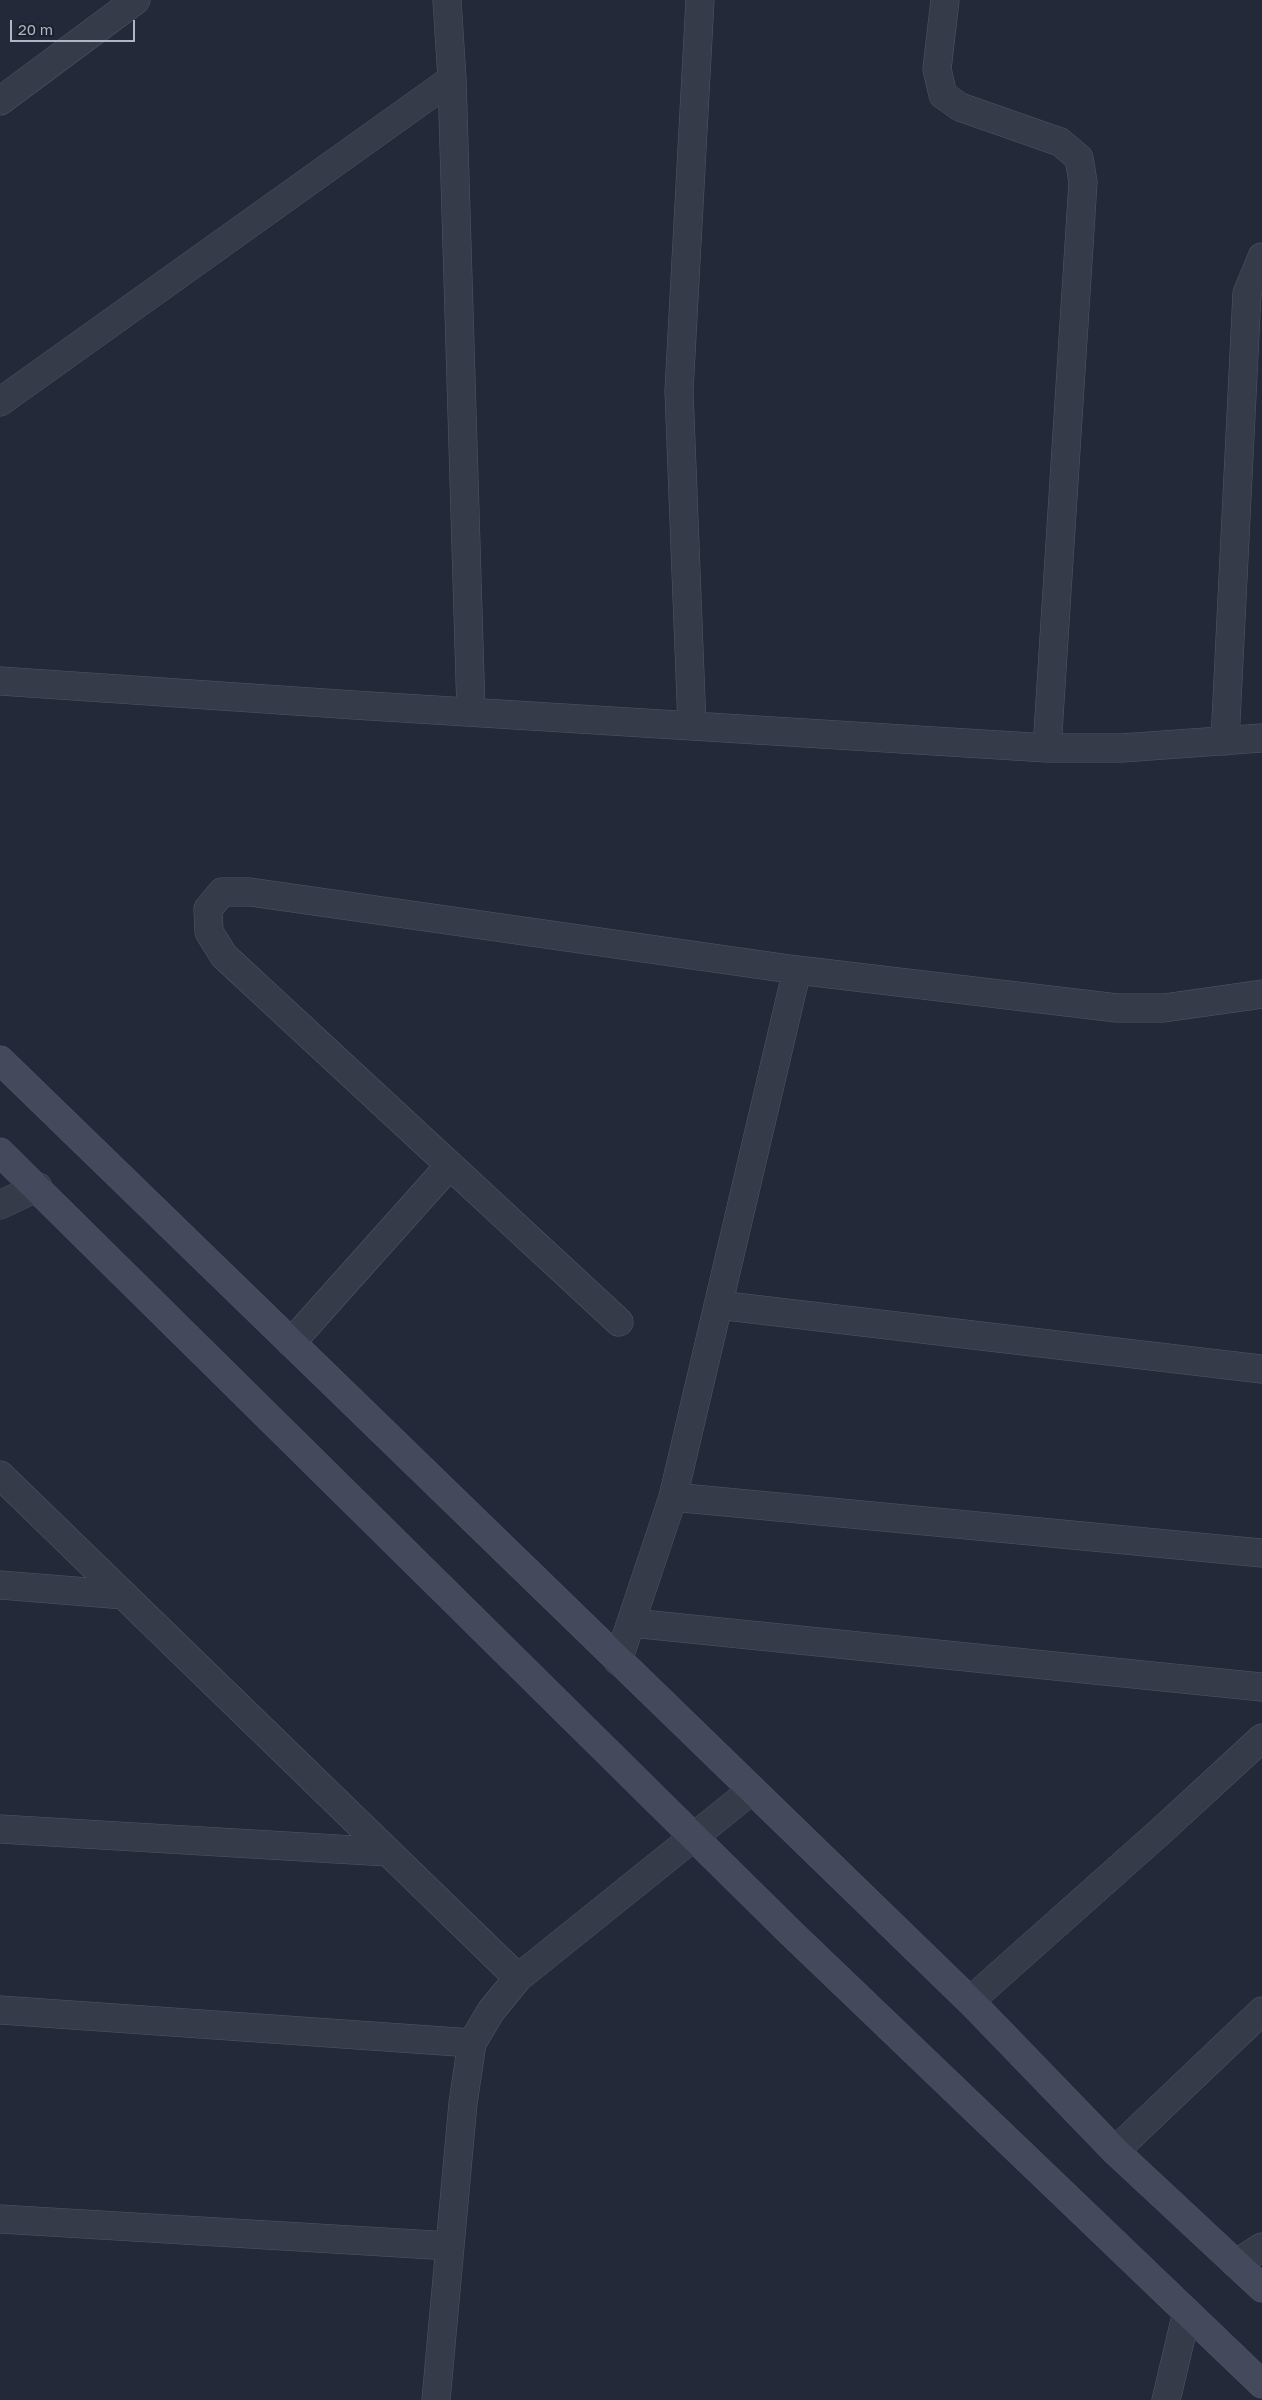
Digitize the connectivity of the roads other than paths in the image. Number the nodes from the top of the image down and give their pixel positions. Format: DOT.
graph roads {
  1 [pos="136,0"];
  2 [pos="447,0"];
  3 [pos="700,0"];
  4 [pos="944,0"];
  5 [pos="452,78"];
  6 [pos="0,101"];
  7 [pos="1262,257"];
  8 [pos="0,402"];
  9 [pos="0,681"];
  10 [pos="471,712"];
  11 [pos="692,726"];
  12 [pos="1262,739"];
  13 [pos="1225,741"];
  14 [pos="1047,748"];
  15 [pos="797,970"];
  16 [pos="1262,994"];
  17 [pos="0,1060"];
  18 [pos="0,1152"];
  19 [pos="450,1165"];
  20 [pos="38,1187"];
  21 [pos="0,1205"];
  22 [pos="718,1306"];
  23 [pos="619,1322"];
  24 [pos="291,1342"];
  25 [pos="1262,1369"];
  26 [pos="0,1475"];
  27 [pos="673,1497"];
  28 [pos="1262,1553"];
  29 [pos="0,1585"];
  30 [pos="124,1595"];
  31 [pos="632,1623"];
  32 [pos="618,1661"];
  33 [pos="1262,1687"];
  34 [pos="1262,1738"];
  35 [pos="752,1790"];
  36 [pos="0,1829"];
  37 [pos="694,1836"];
  38 [pos="387,1852"];
  39 [pos="518,1978"];
  40 [pos="970,2001"];
  41 [pos="0,2010"];
  42 [pos="1262,2011"];
  43 [pos="472,2043"];
  44 [pos="1116,2151"];
  45 [pos="0,2219"];
  46 [pos="450,2246"];
  47 [pos="1262,2247"];
  48 [pos="1236,2264"];
  49 [pos="1262,2288"];
  50 [pos="1187,2312"];
  51 [pos="1262,2384"];
  52 [pos="436,2400"];
  53 [pos="1166,2400"];
  1 -- 6 [label="street"];
  2 -- 5 [label="street"];
  3 -- 11 [label="street"];
  4 -- 14 [label="street"];
  5 -- 8 [label="street"];
  5 -- 10 [label="street"];
  7 -- 13 [label="street"];
  9 -- 10 [label="street"];
  10 -- 11 [label="street"];
  11 -- 14 [label="street"];
  12 -- 13 [label="street"];
  13 -- 14 [label="street"];
  15 -- 16 [label="street"];
  15 -- 19 [label="street"];
  15 -- 22 [label="street"];
  17 -- 24 [label="main road"];
  18 -- 20 [label="main road"];
  19 -- 23 [label="street"];
  19 -- 24 [label="street"];
  20 -- 21 [label="street"];
  20 -- 37 [label="main road"];
  22 -- 25 [label="street"];
  22 -- 27 [label="street"];
  24 -- 32 [label="main road"];
  26 -- 30 [label="street"];
  27 -- 28 [label="street"];
  27 -- 31 [label="street"];
  29 -- 30 [label="street"];
  30 -- 38 [label="street"];
  31 -- 32 [label="street"];
  31 -- 33 [label="street"];
  32 -- 35 [label="main road"];
  34 -- 40 [label="street"];
  35 -- 37 [label="street"];
  35 -- 40 [label="main road"];
  36 -- 38 [label="street"];
  37 -- 39 [label="street"];
  37 -- 50 [label="main road"];
  38 -- 39 [label="street"];
  39 -- 43 [label="street"];
  40 -- 44 [label="main road"];
  41 -- 43 [label="street"];
  42 -- 44 [label="street"];
  43 -- 46 [label="street"];
  44 -- 48 [label="main road"];
  45 -- 46 [label="street"];
  46 -- 52 [label="street"];
  47 -- 48 [label="street"];
  48 -- 49 [label="main road"];
  50 -- 51 [label="main road"];
  50 -- 53 [label="street"];
}
